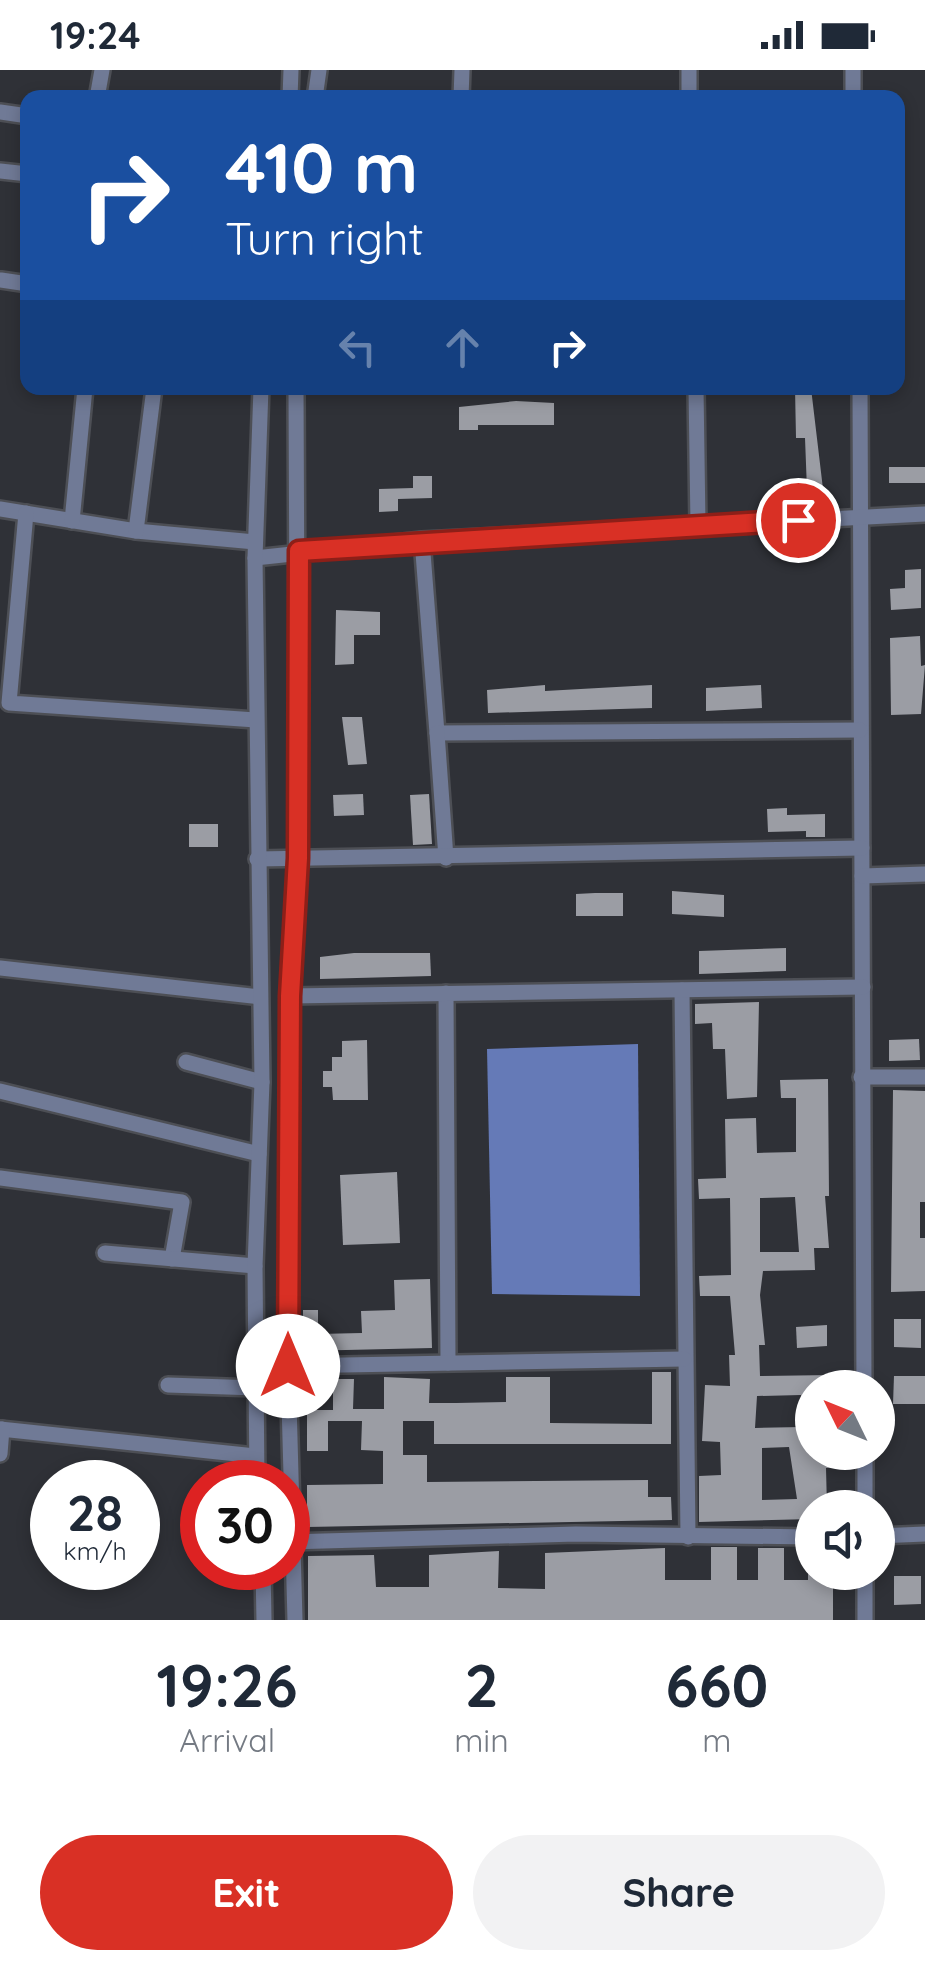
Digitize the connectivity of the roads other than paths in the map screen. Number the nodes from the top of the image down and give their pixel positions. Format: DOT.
graph roads {
  1 [pos="84,395"];
  2 [pos="153,395"];
  3 [pos="261,395"];
  4 [pos="296,395"];
  5 [pos="696,395"];
  6 [pos="860,395"];
  7 [pos="0,508"];
  8 [pos="26,513"];
  9 [pos="925,514"];
  10 [pos="864,516"];
  11 [pos="72,520"];
  12 [pos="698,525"];
  13 [pos="136,531"];
  14 [pos="422,540"];
  15 [pos="255,550"];
  16 [pos="299,551"];
  17 [pos="256,720"];
  18 [pos="860,730"];
  19 [pos="438,734"];
  20 [pos="862,848"];
  21 [pos="298,858"];
  22 [pos="446,858"];
  23 [pos="258,859"];
  24 [pos="925,874"];
  25 [pos="862,876"];
  26 [pos="0,968"];
  27 [pos="862,987"];
  28 [pos="682,990"];
  29 [pos="446,993"];
  30 [pos="290,996"];
  31 [pos="260,997"];
  32 [pos="186,1062"];
  33 [pos="925,1076"];
  34 [pos="862,1077"];
  35 [pos="262,1082"];
  36 [pos="0,1091"];
  37 [pos="259,1154"];
  38 [pos="0,1178"];
  39 [pos="105,1253"];
  40 [pos="172,1259"];
  41 [pos="255,1266"];
  42 [pos="684,1358"];
  43 [pos="448,1363"];
  44 [pos="288,1366"];
  45 [pos="864,1370"];
  46 [pos="168,1385"];
  47 [pos="257,1388"];
  48 [pos="1,1429"];
  49 [pos="0,1454"];
  50 [pos="256,1456"];
  51 [pos="256,1460"];
  52 [pos="290,1460"];
  53 [pos="925,1534"];
  54 [pos="895,1535"];
  55 [pos="688,1537"];
  56 [pos="795,1537"];
  57 [pos="310,1541"];
  58 [pos="263,1590"];
  59 [pos="294,1590"];
  60 [pos="866,1590"];
  61 [pos="264,1620"];
  62 [pos="295,1620"];
  63 [pos="865,1620"];
  1 -- 11 [label="street"];
  2 -- 13 [label="street"];
  3 -- 15 [label="street"];
  4 -- 16 [label="street"];
  5 -- 12 [label="street"];
  6 -- 10 [label="street"];
  7 -- 8 [label="street"];
  8 -- 11 [label="street"];
  8 -- 17 [label="street"];
  9 -- 10 [label="street"];
  10 -- 12 [label="street"];
  10 -- 18 [label="street"];
  11 -- 13 [label="street"];
  12 -- 14 [label="street"];
  13 -- 15 [label="street"];
  14 -- 16 [label="street"];
  14 -- 19 [label="street"];
  15 -- 16 [label="street"];
  15 -- 17 [label="street"];
  16 -- 21 [label="street"];
  17 -- 23 [label="street"];
  18 -- 19 [label="street"];
  18 -- 20 [label="street"];
  19 -- 22 [label="street"];
  20 -- 22 [label="street"];
  20 -- 25 [label="street"];
  21 -- 22 [label="street"];
  21 -- 23 [label="street"];
  21 -- 30 [label="street"];
  23 -- 31 [label="street"];
  24 -- 25 [label="street"];
  25 -- 27 [label="street"];
  26 -- 31 [label="street"];
  27 -- 28 [label="street"];
  27 -- 34 [label="street"];
  28 -- 29 [label="street"];
  28 -- 42 [label="street"];
  29 -- 30 [label="street"];
  29 -- 43 [label="street"];
  30 -- 44 [label="street"];
  31 -- 35 [label="street"];
  32 -- 35 [label="street"];
  33 -- 34 [label="street"];
  34 -- 45 [label="street"];
  35 -- 37 [label="street"];
  36 -- 37 [label="street"];
  37 -- 41 [label="street"];
  38 -- 40 [label="street"];
  39 -- 40 [label="street"];
  40 -- 41 [label="street"];
  41 -- 47 [label="street"];
  42 -- 43 [label="street"];
  42 -- 55 [label="street"];
  43 -- 44 [label="street"];
  44 -- 52 [label="street"];
  46 -- 47 [label="street"];
  47 -- 50 [label="street"];
  48 -- 49 [label="street"];
  48 -- 50 [label="street"];
  50 -- 51 [label="street"];
  53 -- 54 [label="street"];
  55 -- 56 [label="street"];
  55 -- 57 [label="street"];
  58 -- 61 [label="street"];
  59 -- 62 [label="street"];
  60 -- 63 [label="street"];
}
